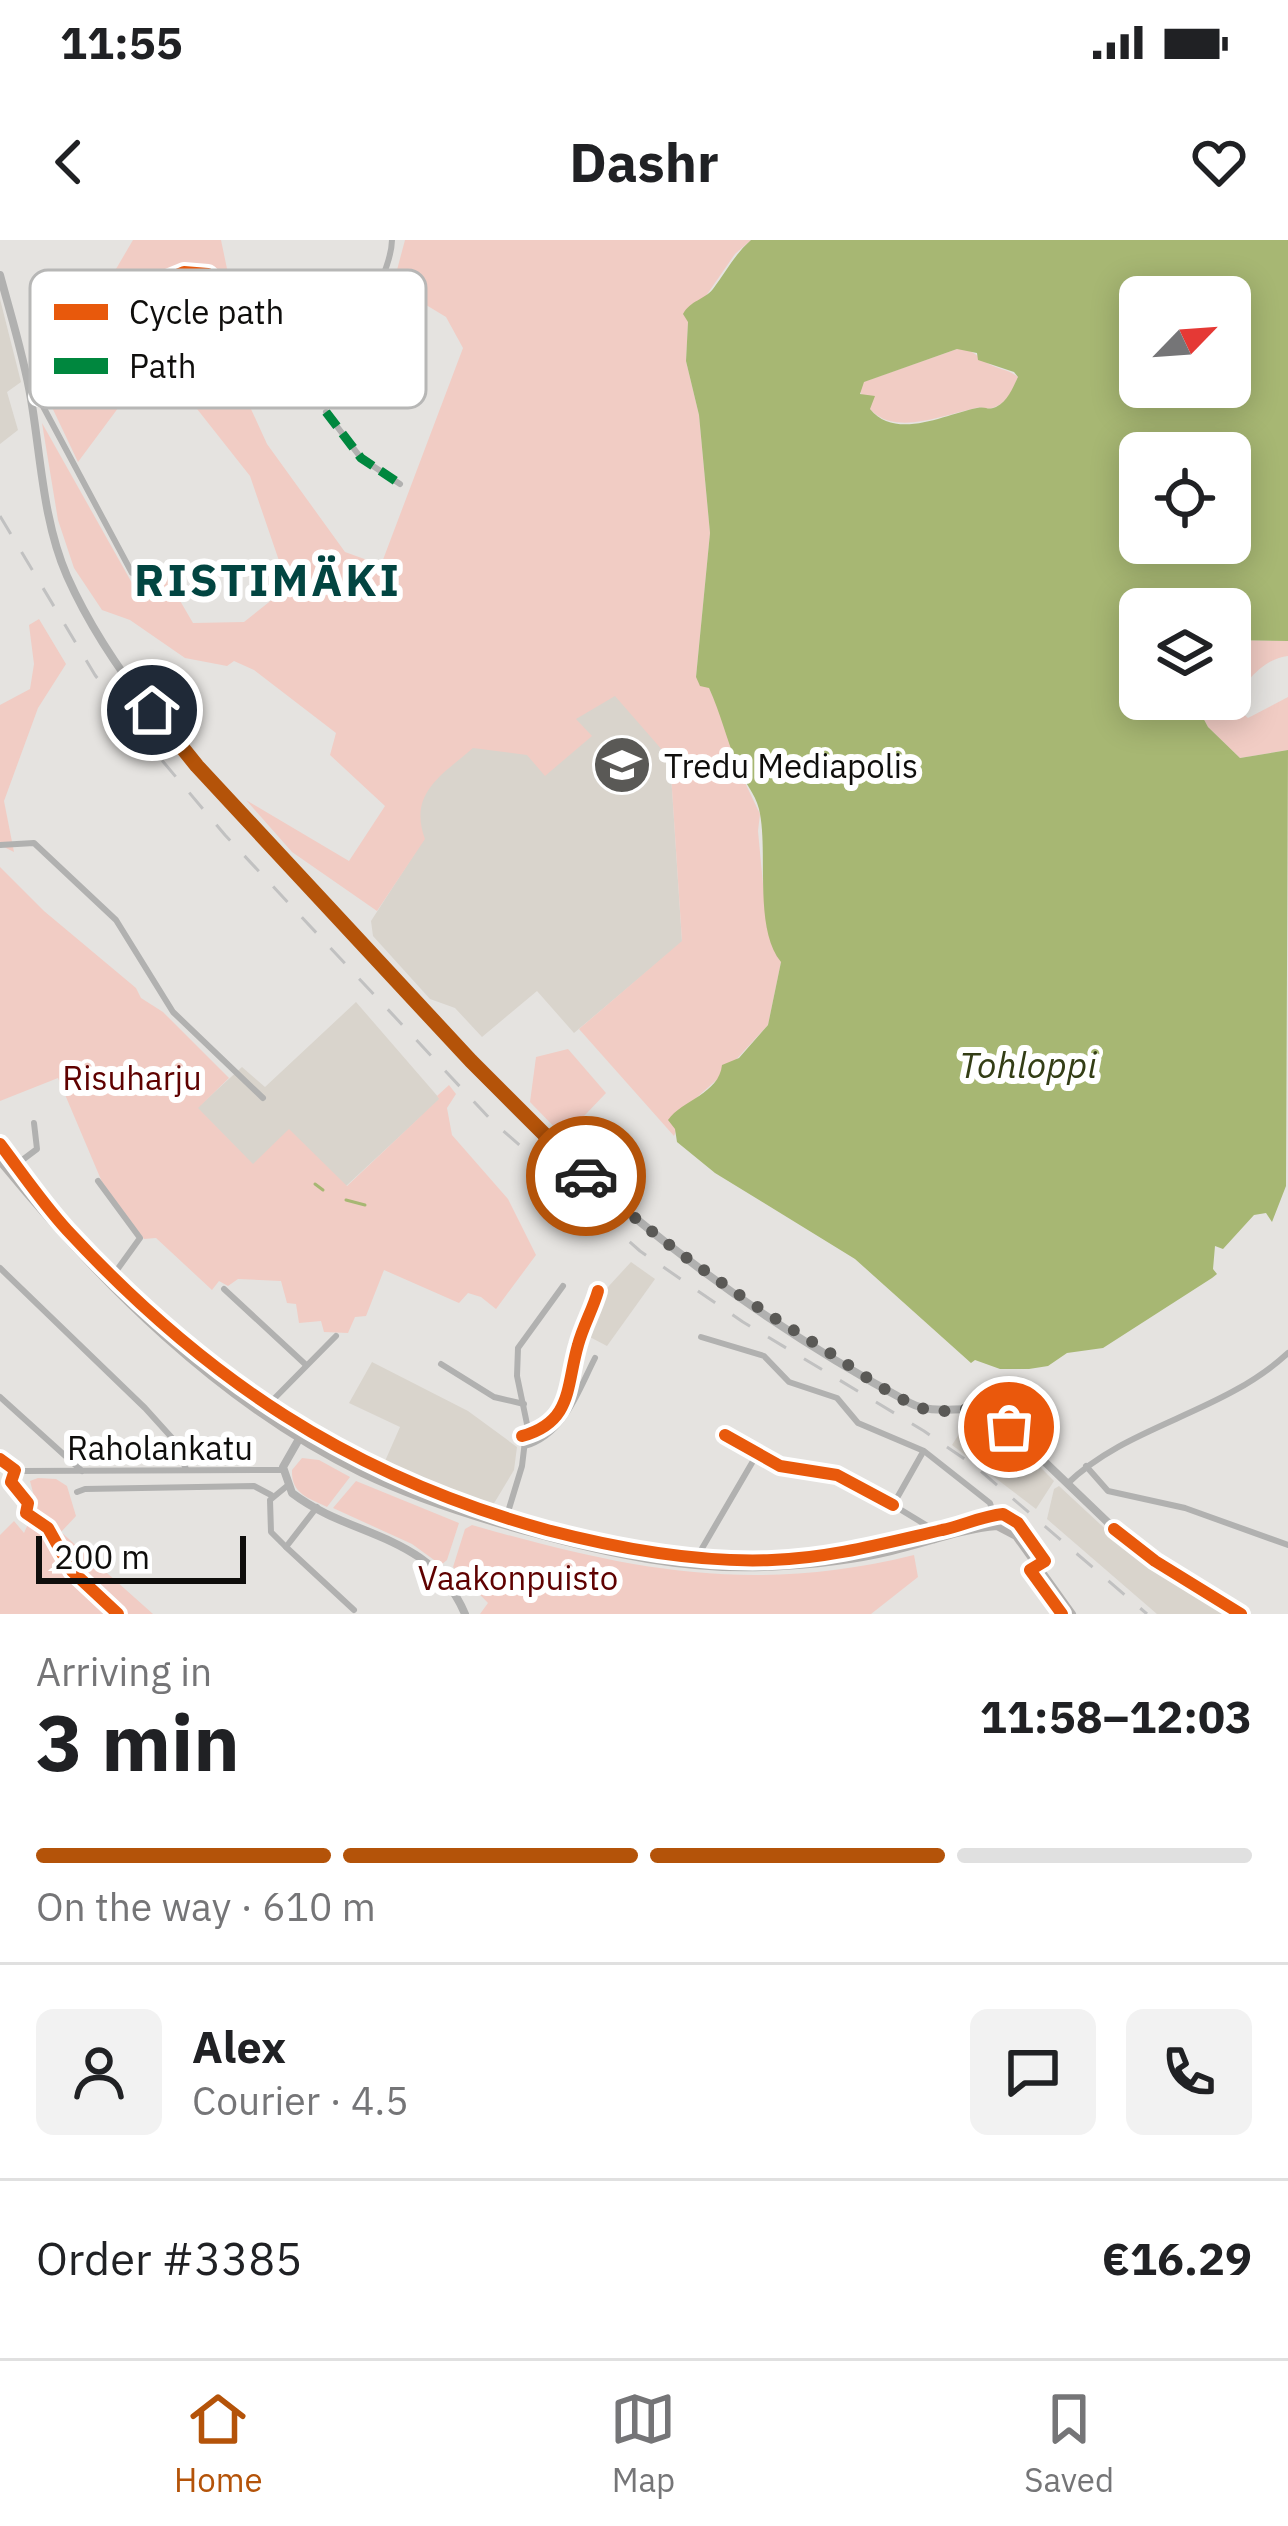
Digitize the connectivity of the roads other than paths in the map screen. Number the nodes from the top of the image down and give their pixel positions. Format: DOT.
graph roads {
  1 [pos="392,240"];
  2 [pos="386,270"];
  3 [pos="0,275"];
  4 [pos="29,390"];
  5 [pos="30,396"];
  6 [pos="32,408"];
  7 [pos="43,408"];
  8 [pos="326,412"];
  9 [pos="400,484"];
  10 [pos="171,566"];
  11 [pos="0,845"];
  12 [pos="263,1098"];
  13 [pos="34,1123"];
  14 [pos="0,1161"];
  15 [pos="8,1171"];
  16 [pos="98,1180"];
  17 [pos="0,1268"];
  18 [pos="109,1280"];
  19 [pos="563,1286"];
  20 [pos="224,1289"];
  21 [pos="336,1336"];
  22 [pos="700,1337"];
  23 [pos="1288,1353"];
  24 [pos="595,1358"];
  25 [pos="305,1364"];
  26 [pos="441,1364"];
  27 [pos="0,1397"];
  28 [pos="524,1404"];
  29 [pos="260,1413"];
  30 [pos="299,1439"];
  31 [pos="525,1446"];
  32 [pos="924,1451"];
  33 [pos="756,1456"];
  34 [pos="1,1462"];
  35 [pos="1086,1466"];
  36 [pos="186,1469"];
  37 [pos="283,1470"];
  38 [pos="83,1471"];
  39 [pos="1067,1484"];
  40 [pos="287,1486"];
  41 [pos="77,1492"];
  42 [pos="271,1495"];
  43 [pos="317,1507"];
  44 [pos="504,1525"];
  45 [pos="997,1526"];
  46 [pos="935,1540"];
  47 [pos="1288,1545"];
  48 [pos="286,1547"];
  49 [pos="696,1565"];
  50 [pos="355,1610"];
  51 [pos="465,1614"];
  52 [pos="1072,1614"];
  53 [pos="1241,1614"];
  1 -- 2 [label="street"];
  3 -- 4 [label="street"];
  4 -- 5 [label="street"];
  6 -- 39 [label="street"];
  7 -- 10 [label="street"];
  8 -- 9 [label="street"];
  11 -- 12 [label="street"];
  13 -- 15 [label="street"];
  14 -- 15 [label="main road"];
  15 -- 18 [label="main road"];
  16 -- 18 [label="street"];
  17 -- 36 [label="street"];
  18 -- 29 [label="main road"];
  19 -- 28 [label="street"];
  20 -- 25 [label="street"];
  21 -- 25 [label="street"];
  22 -- 32 [label="street"];
  23 -- 35 [label="street"];
  24 -- 31 [label="street"];
  25 -- 29 [label="street"];
  26 -- 28 [label="street"];
  27 -- 38 [label="street"];
  28 -- 31 [label="street"];
  29 -- 30 [label="main road"];
  30 -- 37 [label="street, Raholankatu"];
  30 -- 44 [label="main road"];
  31 -- 44 [label="street"];
  32 -- 45 [label="street"];
  32 -- 46 [label="street"];
  33 -- 49 [label="street"];
  34 -- 38 [label="street, Raholankatu"];
  35 -- 39 [label="street"];
  35 -- 47 [label="street"];
  36 -- 37 [label="street, Raholankatu"];
  36 -- 38 [label="street, Raholankatu"];
  37 -- 40 [label="street"];
  39 -- 53 [label="street"];
  40 -- 42 [label="street"];
  40 -- 43 [label="street"];
  41 -- 42 [label="street, Raholankatu"];
  42 -- 48 [label="street"];
  43 -- 48 [label="street"];
  43 -- 51 [label="street"];
  44 -- 49 [label="main road"];
  45 -- 46 [label="main road"];
  45 -- 52 [label="main road"];
  46 -- 49 [label="main road"];
  48 -- 50 [label="street"];
}
